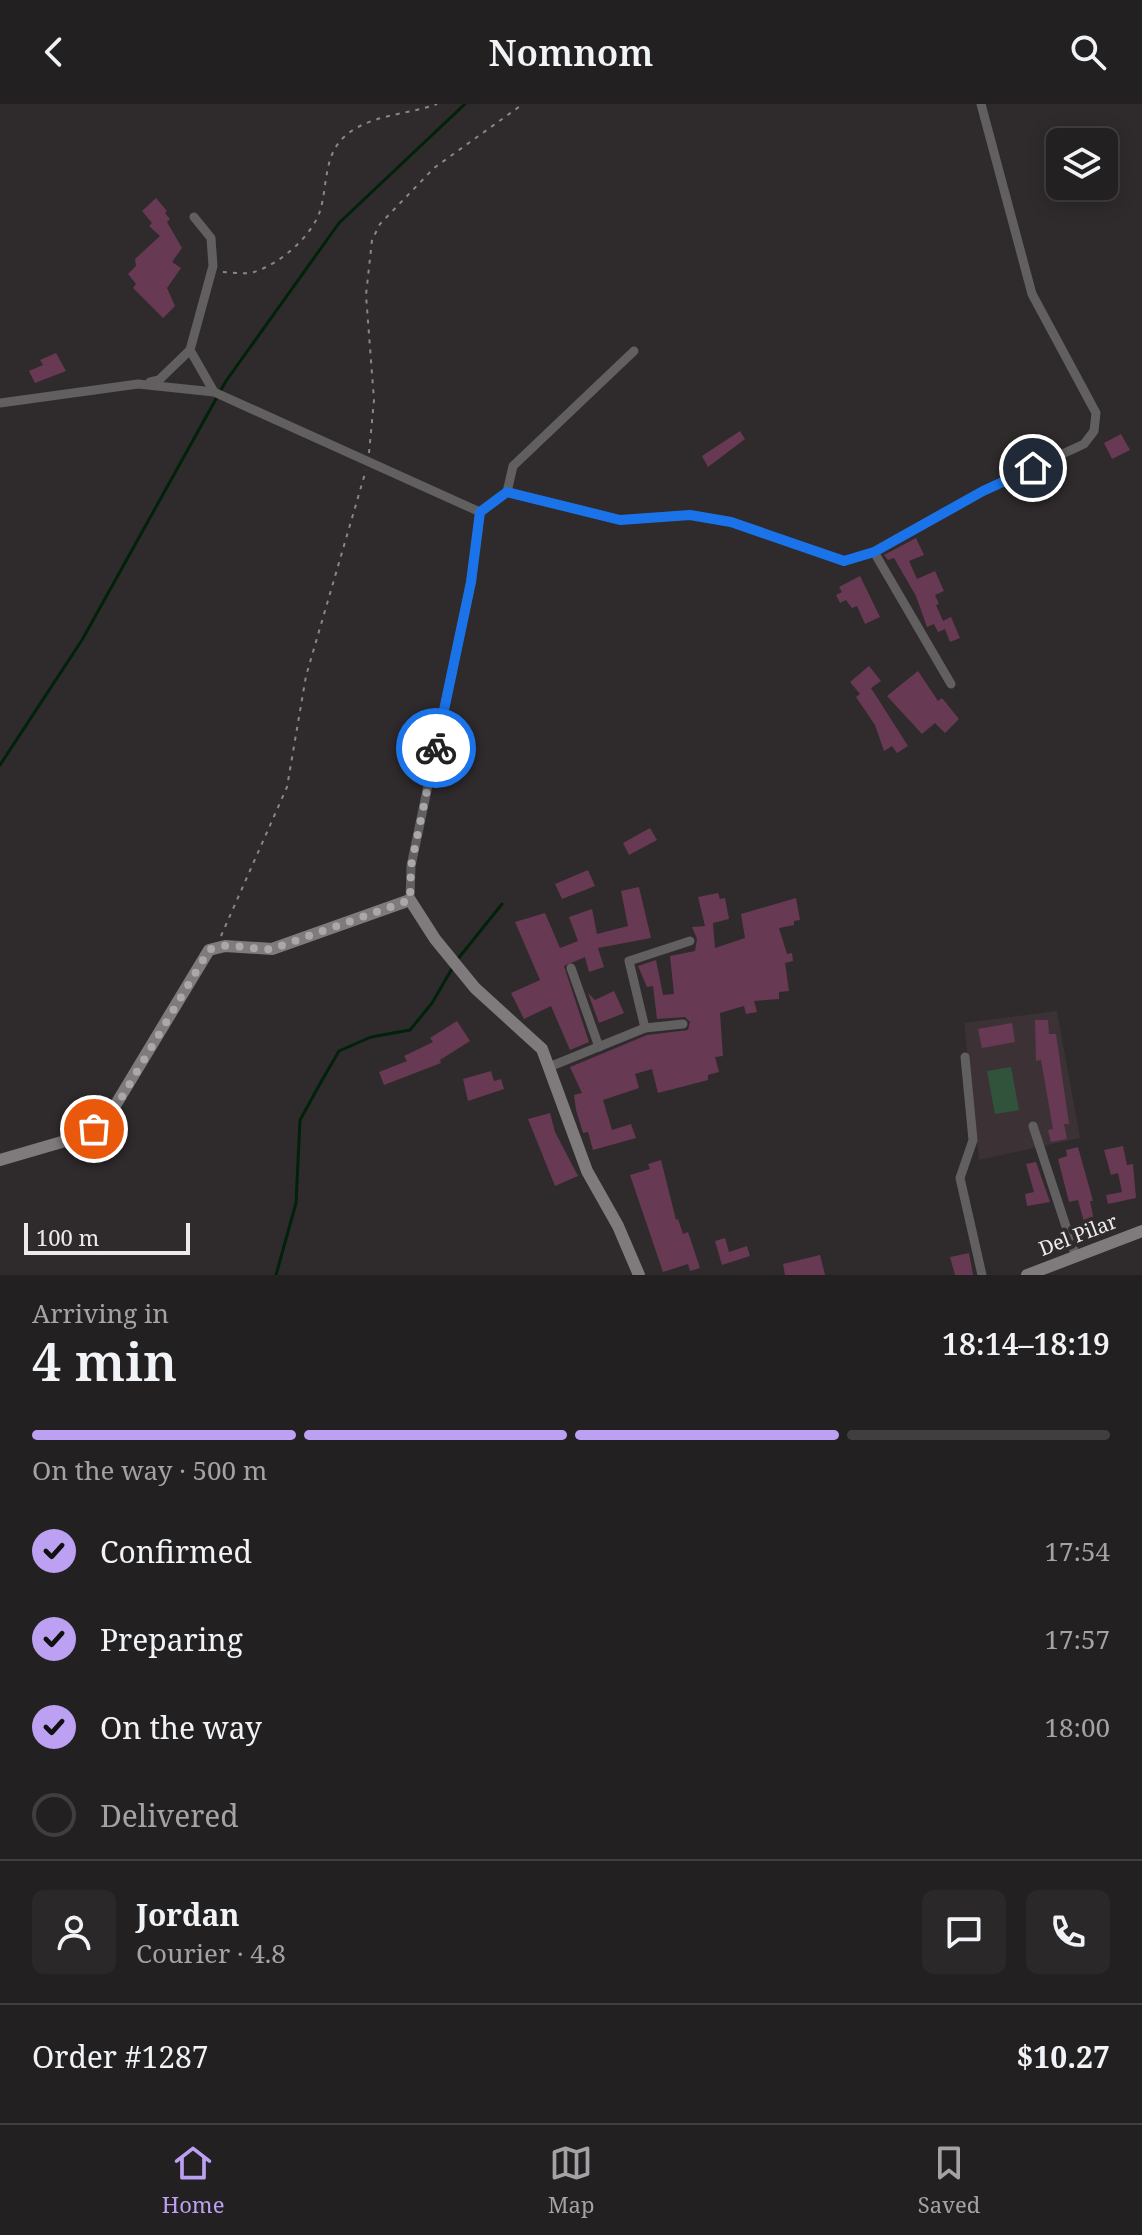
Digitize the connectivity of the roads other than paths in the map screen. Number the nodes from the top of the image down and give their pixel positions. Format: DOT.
graph roads {
  1 [pos="981,104"];
  2 [pos="194,217"];
  3 [pos="190,350"];
  4 [pos="634,351"];
  5 [pos="138,384"];
  6 [pos="214,392"];
  7 [pos="0,403"];
  8 [pos="507,492"];
  9 [pos="480,512"];
  10 [pos="874,552"];
  11 [pos="951,684"];
  12 [pos="410,900"];
  13 [pos="690,941"];
  14 [pos="571,968"];
  15 [pos="683,1024"];
  16 [pos="645,1028"];
  17 [pos="599,1047"];
  18 [pos="965,1057"];
  19 [pos="549,1067"];
  20 [pos="1033,1126"];
  21 [pos="0,1160"];
  22 [pos="1142,1231"];
  23 [pos="1076,1257"];
  24 [pos="639,1275"];
  25 [pos="982,1275"];
  26 [pos="1027,1275"];
  1 -- 10 [label="street"];
  2 -- 3 [label="street"];
  3 -- 5 [label="street"];
  3 -- 6 [label="street"];
  4 -- 8 [label="street"];
  5 -- 6 [label="street"];
  5 -- 7 [label="street"];
  6 -- 9 [label="street"];
  8 -- 9 [label="street"];
  8 -- 10 [label="street"];
  9 -- 12 [label="street"];
  10 -- 11 [label="street"];
  12 -- 19 [label="street"];
  12 -- 21 [label="street"];
  13 -- 16 [label="street"];
  14 -- 17 [label="street"];
  15 -- 16 [label="street"];
  16 -- 17 [label="street"];
  17 -- 19 [label="street"];
  18 -- 25 [label="street"];
  19 -- 24 [label="street"];
  20 -- 23 [label="street"];
  22 -- 23 [label="street, Del Pilar"];
  23 -- 26 [label="street, Del Pilar"];
}
